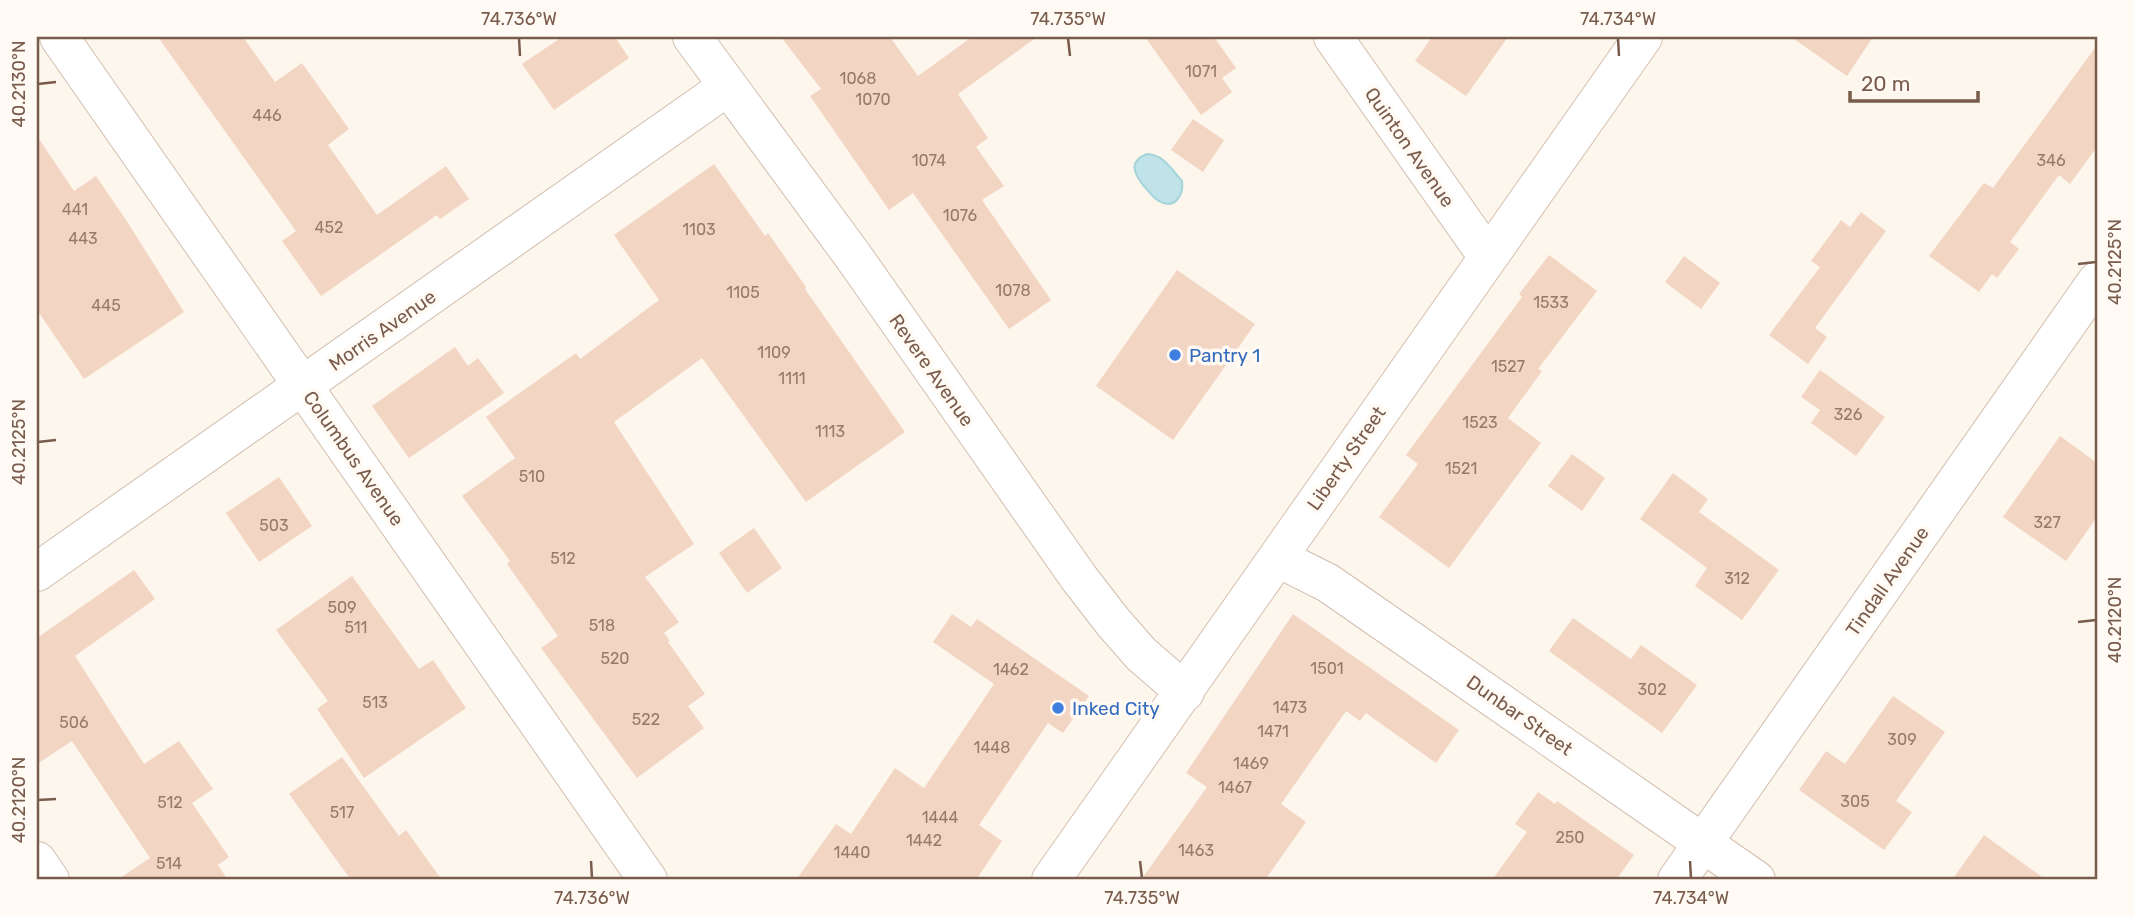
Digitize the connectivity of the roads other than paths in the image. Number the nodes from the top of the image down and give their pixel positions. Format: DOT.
graph roads {
  1 [pos="59,37"];
  2 [pos="691,37"];
  3 [pos="1334,37"];
  4 [pos="1643,37"];
  5 [pos="727,87"];
  6 [pos="1488,257"];
  7 [pos="2097,281"];
  8 [pos="303,384"];
  9 [pos="1278,558"];
  10 [pos="37,572"];
  11 [pos="1185,692"];
  12 [pos="1703,842"];
  13 [pos="37,861"];
  14 [pos="50,880"];
  15 [pos="648,880"];
  16 [pos="1051,880"];
  17 [pos="1677,880"];
  18 [pos="1756,880"];
  1 -- 8 [label="street, Columbus Avenue"];
  2 -- 5 [label="street, Revere Avenue"];
  3 -- 6 [label="street, Quinton Avenue"];
  4 -- 6 [label="street, Liberty Street"];
  5 -- 8 [label="street, Morris Avenue"];
  5 -- 11 [label="street, Revere Avenue"];
  6 -- 9 [label="street, Liberty Street"];
  7 -- 12 [label="street, Tindall Avenue"];
  8 -- 10 [label="street, Morris Avenue"];
  8 -- 15 [label="street, Columbus Avenue"];
  9 -- 11 [label="street, Liberty Street"];
  9 -- 12 [label="street, Dunbar Street"];
  11 -- 16 [label="street, Liberty Street"];
  12 -- 17 [label="street, Tindall Avenue"];
  12 -- 18 [label="street, Dunbar Street"];
  13 -- 14 [label="street"];
}
